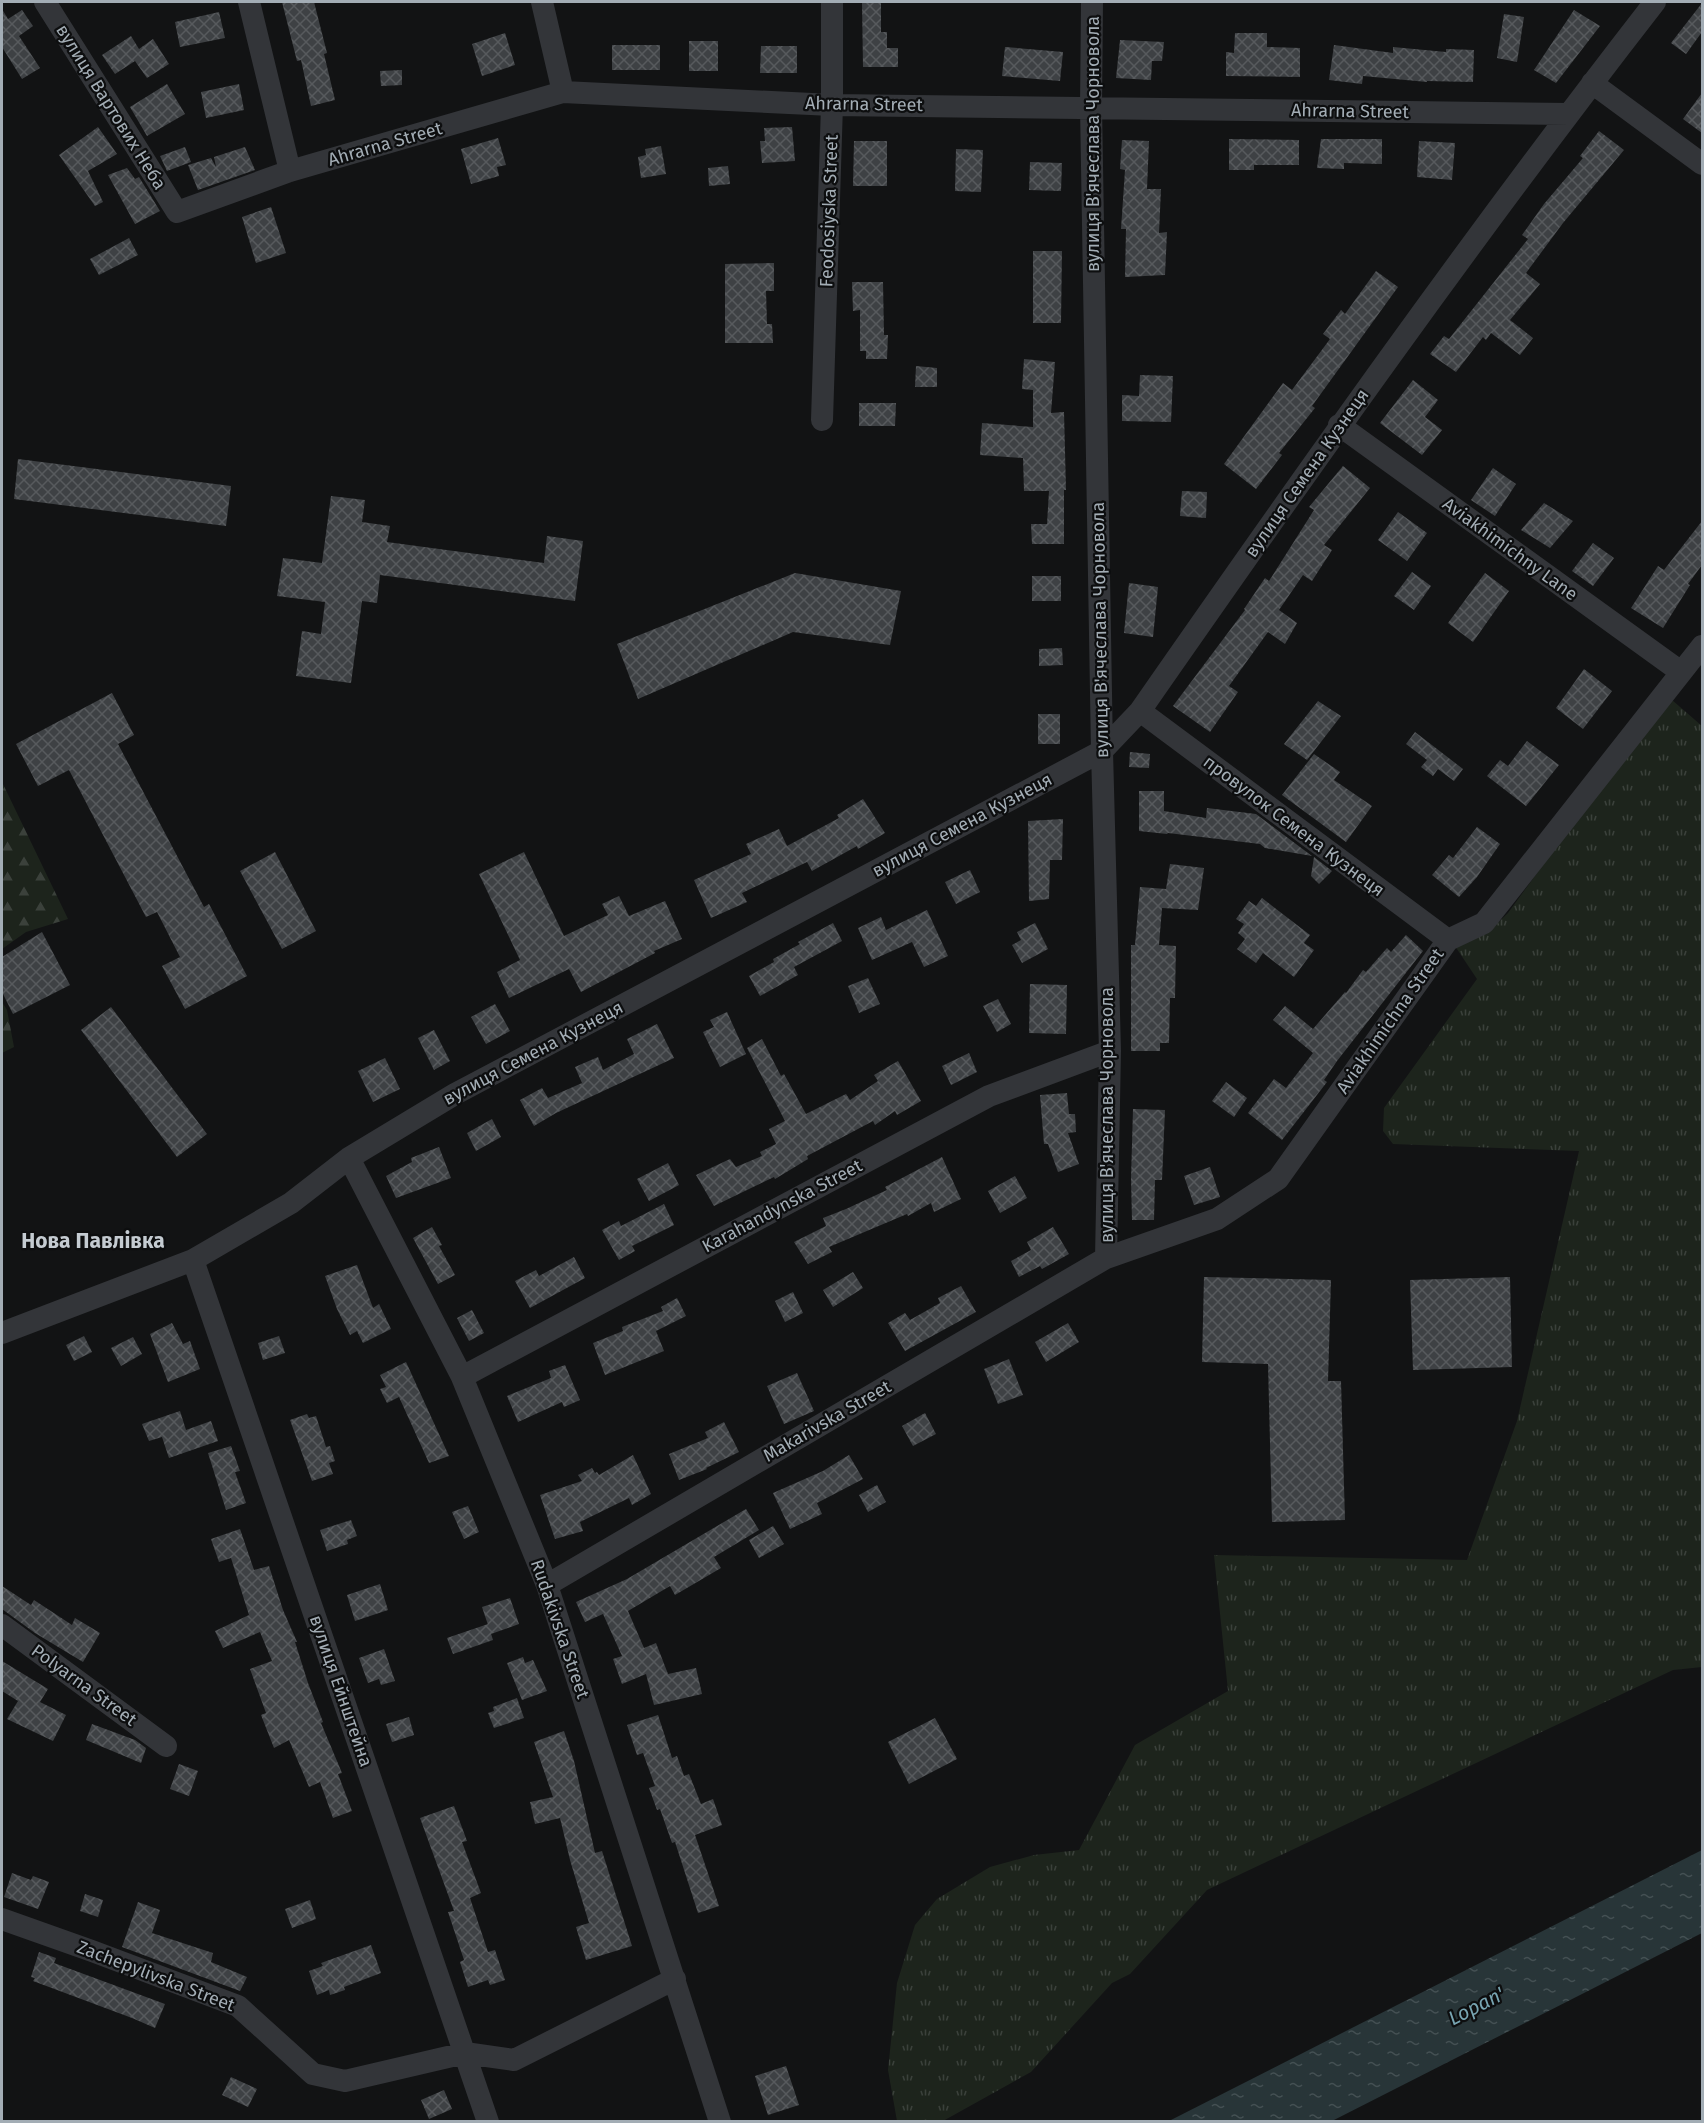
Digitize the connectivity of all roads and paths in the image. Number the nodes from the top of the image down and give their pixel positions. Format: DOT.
graph roads {
  1 [pos="45,2"];
  2 [pos="249,2"];
  3 [pos="542,2"];
  4 [pos="832,2"];
  5 [pos="1092,2"];
  6 [pos="1655,2"];
  7 [pos="1592,83"];
  8 [pos="563,92"];
  9 [pos="832,105"];
  10 [pos="1091,107"];
  11 [pos="1569,114"];
  12 [pos="1702,164"];
  13 [pos="290,171"];
  14 [pos="177,212"];
  15 [pos="822,420"];
  16 [pos="1339,425"];
  17 [pos="1702,646"];
  18 [pos="1681,672"];
  19 [pos="1140,711"];
  20 [pos="1102,752"];
  21 [pos="1443,947"];
  22 [pos="1110,1051"];
  23 [pos="350,1158"];
  24 [pos="1106,1258"];
  25 [pos="193,1260"];
  26 [pos="2,1333"];
  27 [pos="462,1377"];
  28 [pos="547,1585"];
  29 [pos="2,1625"];
  30 [pos="166,1746"];
  31 [pos="2,1919"];
  32 [pos="675,1979"];
  33 [pos="465,2053"];
  34 [pos="489,2121"];
  35 [pos="720,2121"];
  1 -- 14 [label="street, вулиця Вартових Неба"];
  2 -- 13 [label="street"];
  3 -- 8 [label="street"];
  4 -- 9 [label="street, Feodosiyska Street"];
  5 -- 10 [label="street, вулиця В'ячеслава Чорновола"];
  6 -- 7 [label="street, вулиця Семена Кузнеця"];
  7 -- 11 [label="street, вулиця Семена Кузнеця"];
  7 -- 12 [label="street"];
  8 -- 9 [label="street, Ahrarna Street"];
  8 -- 13 [label="street, Ahrarna Street"];
  9 -- 10 [label="street, Ahrarna Street"];
  9 -- 15 [label="street, Feodosiyska Street"];
  10 -- 11 [label="street, Ahrarna Street"];
  10 -- 20 [label="street, вулиця В'ячеслава Чорновола"];
  11 -- 16 [label="street, вулиця Семена Кузнеця"];
  13 -- 14 [label="street, Ahrarna Street"];
  16 -- 18 [label="street, Aviakhimichny Lane"];
  16 -- 19 [label="street, вулиця Семена Кузнеця"];
  17 -- 18 [label="street, Aviakhimichna Street"];
  18 -- 21 [label="street, Aviakhimichna Street"];
  19 -- 20 [label="street, вулиця Семена Кузнеця"];
  19 -- 21 [label="street, провулок Семена Кузнеця"];
  20 -- 22 [label="street, вулиця В'ячеслава Чорновола"];
  20 -- 23 [label="street, вулиця Семена Кузнеця"];
  21 -- 24 [label="street, Aviakhimichna Street"];
  22 -- 24 [label="street, вулиця В'ячеслава Чорновола"];
  22 -- 27 [label="street, Karahandynska Street"];
  23 -- 25 [label="street, вулиця Семена Кузнеця"];
  23 -- 27 [label="street, Rudakivska Street"];
  24 -- 28 [label="street, Makarivska Street"];
  25 -- 26 [label="street, вулиця Семена Кузнеця"];
  25 -- 33 [label="street, вулиця Ейнштейна"];
  27 -- 28 [label="street, Rudakivska Street"];
  28 -- 32 [label="street, Rudakivska Street"];
  29 -- 30 [label="street, Polyarna Street"];
  31 -- 33 [label="street, Zachepylivska Street"];
  32 -- 33 [label="street"];
  32 -- 35 [label="street, Rudakivska Street"];
  33 -- 34 [label="street, вулиця Ейнштейна"];
}
